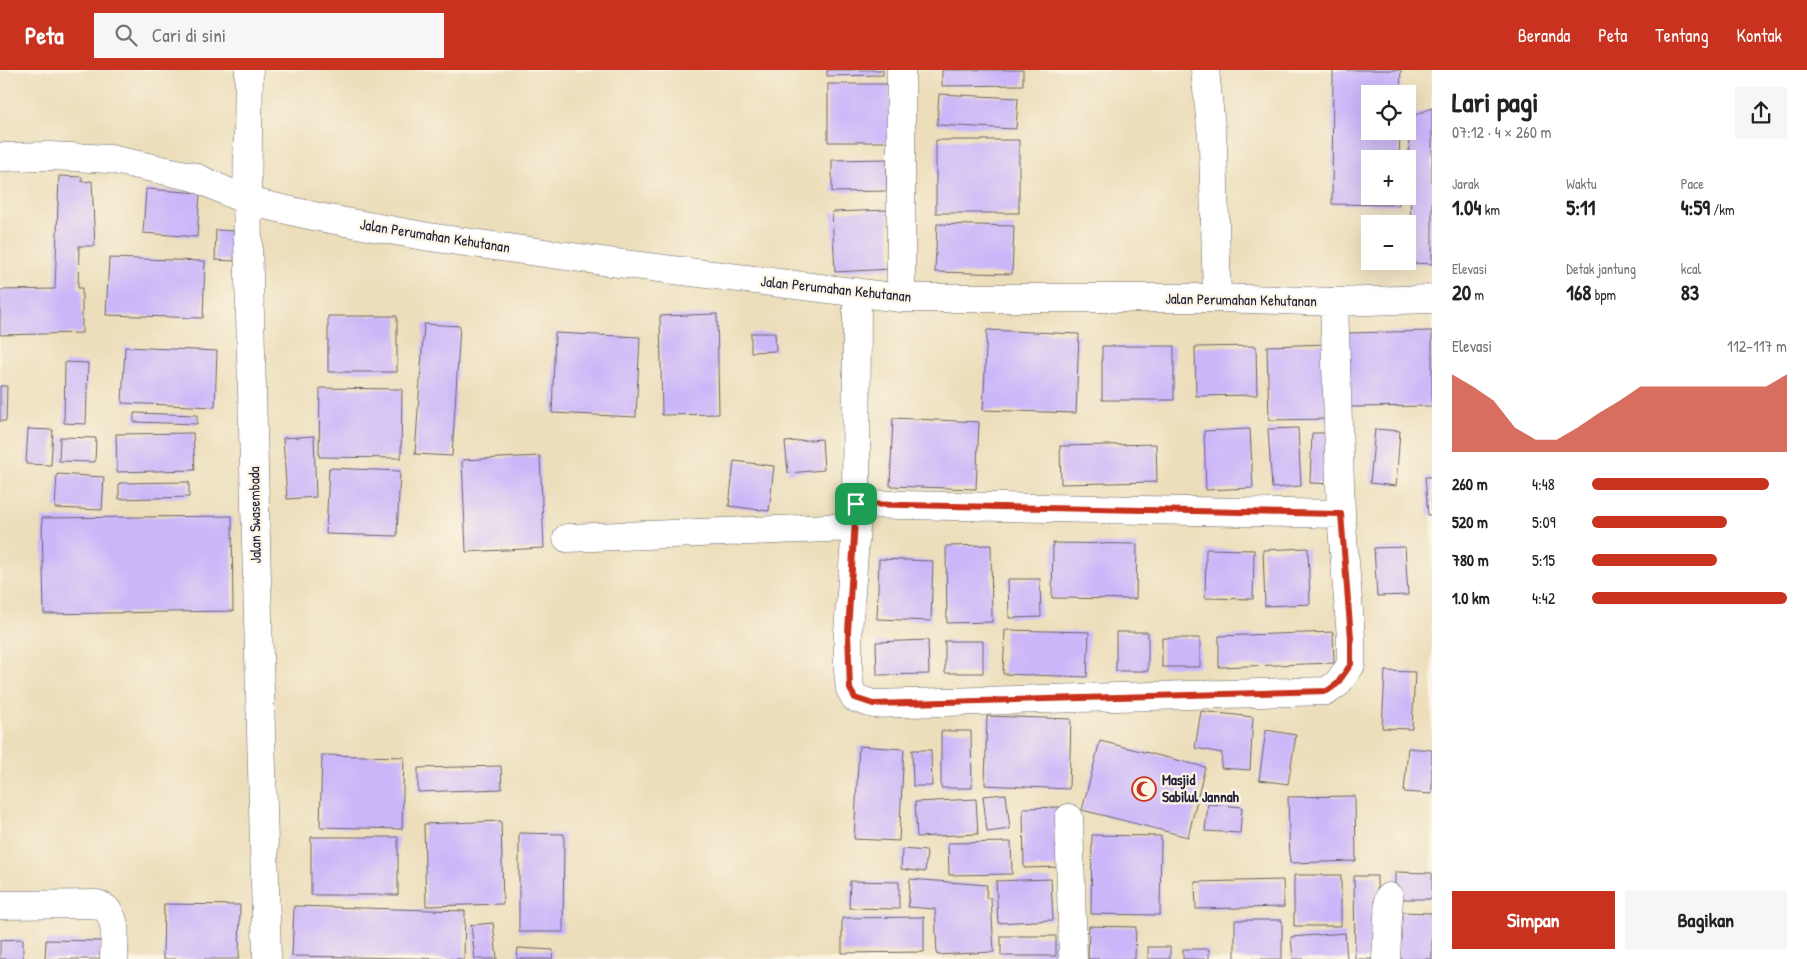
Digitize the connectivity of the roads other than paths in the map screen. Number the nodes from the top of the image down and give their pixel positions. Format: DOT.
graph roads {
  1 [pos="250,70"];
  2 [pos="901,70"];
  3 [pos="1205,70"];
  4 [pos="0,157"];
  5 [pos="247,200"];
  6 [pos="857,292"];
  7 [pos="901,298"];
  8 [pos="1217,298"];
  9 [pos="1432,299"];
  10 [pos="1334,302"];
  11 [pos="1341,514"];
  12 [pos="856,516"];
  13 [pos="567,538"];
  14 [pos="1069,818"];
  15 [pos="1389,897"];
  16 [pos="0,905"];
  17 [pos="114,959"];
  18 [pos="267,959"];
  19 [pos="1073,959"];
  20 [pos="1386,959"];
  1 -- 5 [label="street, Jalan Swasembada"];
  2 -- 7 [label="street"];
  3 -- 8 [label="street"];
  4 -- 5 [label="street, Jalan Perumahan Kehutanan"];
  5 -- 6 [label="street, Jalan Perumahan Kehutanan"];
  5 -- 18 [label="street, Jalan Swasembada"];
  6 -- 7 [label="street, Jalan Perumahan Kehutanan"];
  6 -- 12 [label="street"];
  7 -- 8 [label="street, Jalan Perumahan Kehutanan"];
  8 -- 10 [label="street, Jalan Perumahan Kehutanan"];
  9 -- 10 [label="street, Jalan Perumahan Kehutanan"];
  10 -- 11 [label="street"];
  11 -- 12 [label="street"];
  11 -- 12 [label="street"];
  12 -- 13 [label="street"];
  14 -- 19 [label="street"];
  15 -- 20 [label="street"];
  16 -- 17 [label="street"];
}
